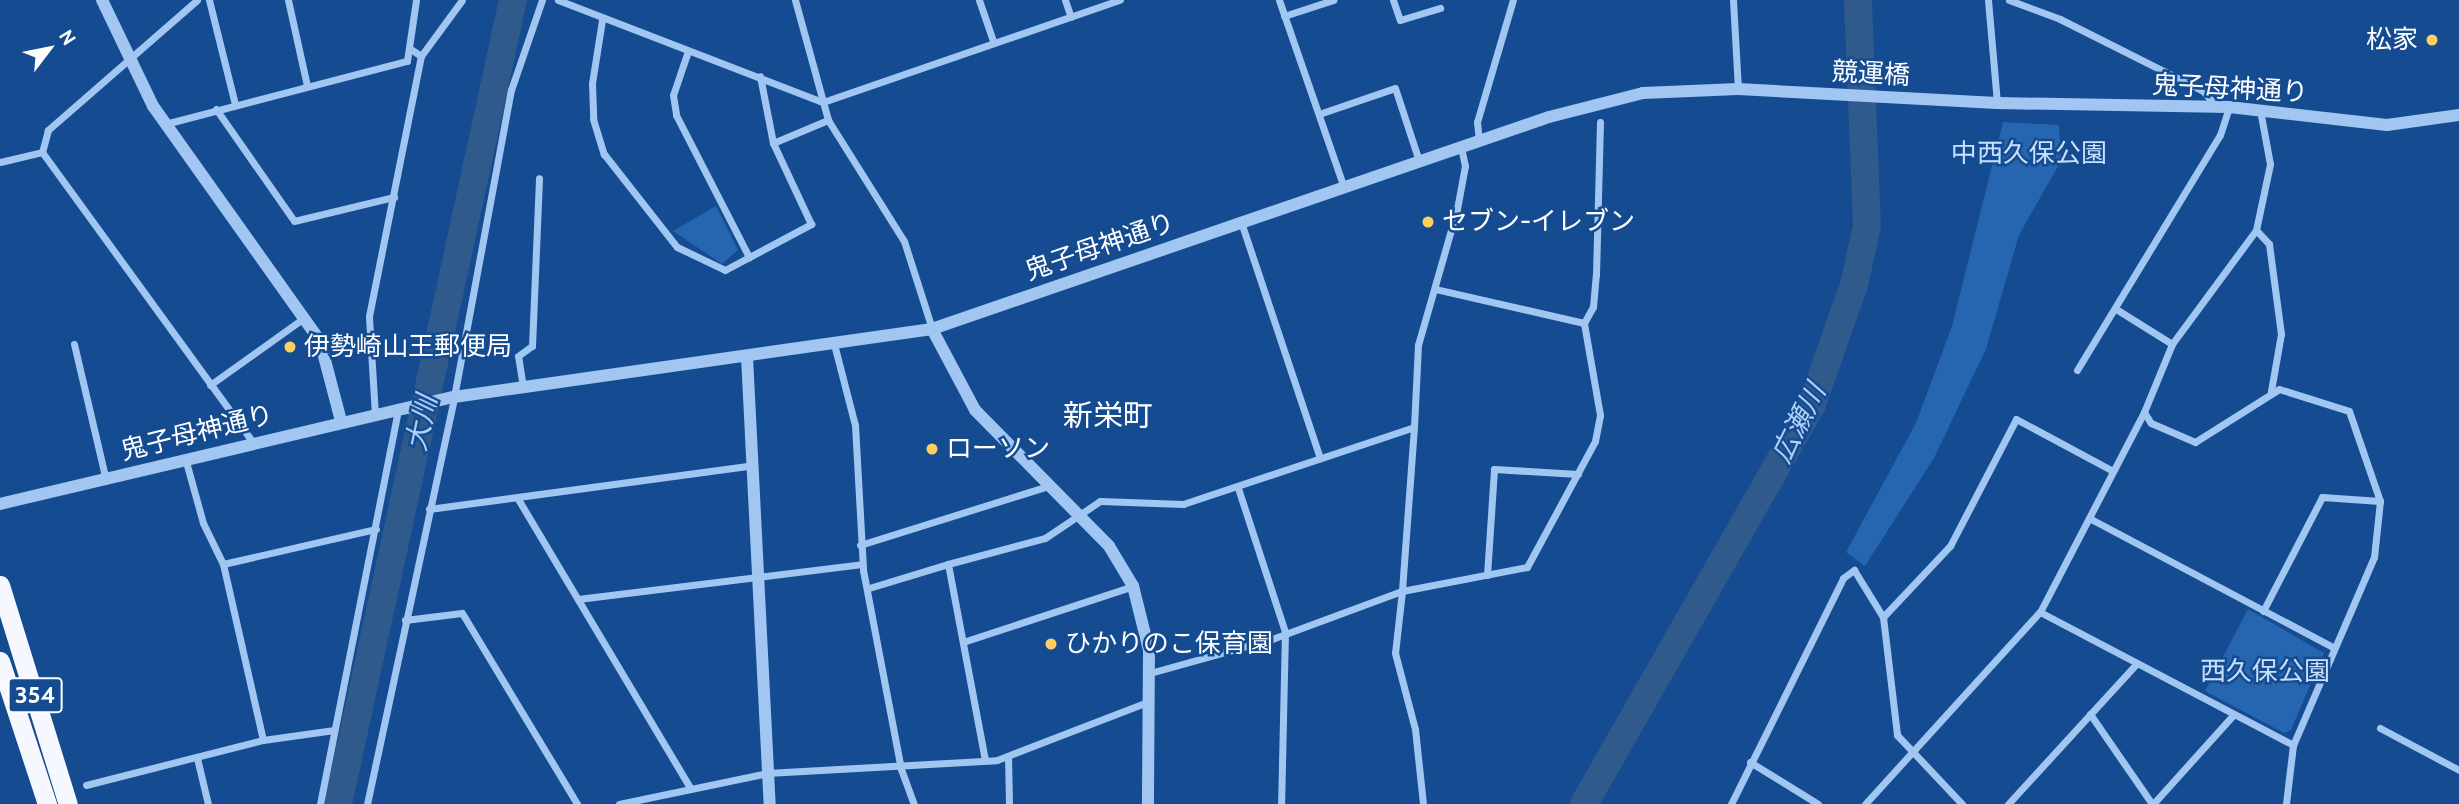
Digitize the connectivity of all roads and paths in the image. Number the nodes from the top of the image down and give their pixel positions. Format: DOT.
graph roads {
  1 [pos="102,0"];
  2 [pos="197,0"];
  3 [pos="209,0"];
  4 [pos="289,0"];
  5 [pos="416,0"];
  6 [pos="462,0"];
  7 [pos="542,0"];
  8 [pos="558,0"];
  9 [pos="786,0"];
  10 [pos="979,0"];
  11 [pos="1065,0"];
  12 [pos="1120,0"];
  13 [pos="1279,0"];
  14 [pos="1333,0"];
  15 [pos="1393,0"];
  16 [pos="1513,0"];
  17 [pos="1733,0"];
  18 [pos="1989,0"];
  19 [pos="2008,0"];
  20 [pos="796,2"];
  21 [pos="1440,8"];
  22 [pos="1284,16"];
  23 [pos="1070,17"];
  24 [pos="602,20"];
  25 [pos="993,41"];
  26 [pos="412,50"];
  27 [pos="688,51"];
  28 [pos="421,56"];
  29 [pos="130,59"];
  30 [pos="760,76"];
  31 [pos="307,86"];
  32 [pos="1738,89"];
  33 [pos="1759,91"];
  34 [pos="823,102"];
  35 [pos="1997,103"];
  36 [pos="235,104"];
  37 [pos="216,108"];
  38 [pos="2224,108"];
  39 [pos="2260,110"];
  40 [pos="1319,114"];
  41 [pos="2459,115"];
  42 [pos="828,120"];
  43 [pos="1600,122"];
  44 [pos="165,124"];
  45 [pos="1479,141"];
  46 [pos="773,143"];
  47 [pos="1461,147"];
  48 [pos="42,152"];
  49 [pos="0,162"];
  50 [pos="1419,162"];
  51 [pos="539,178"];
  52 [pos="1344,188"];
  53 [pos="394,197"];
  54 [pos="1241,222"];
  55 [pos="2256,230"];
  56 [pos="749,257"];
  57 [pos="1436,289"];
  58 [pos="2116,309"];
  59 [pos="303,318"];
  60 [pos="1584,323"];
  61 [pos="932,329"];
  62 [pos="74,344"];
  63 [pos="834,344"];
  64 [pos="2172,344"];
  65 [pos="747,357"];
  66 [pos="2077,370"];
  67 [pos="210,385"];
  68 [pos="523,387"];
  69 [pos="2271,391"];
  70 [pos="449,399"];
  71 [pos="402,407"];
  72 [pos="2144,412"];
  73 [pos="374,415"];
  74 [pos="341,421"];
  75 [pos="1414,427"];
  76 [pos="253,441"];
  77 [pos="185,458"];
  78 [pos="1320,458"];
  79 [pos="753,465"];
  80 [pos="2113,471"];
  81 [pos="1578,474"];
  82 [pos="106,480"];
  83 [pos="1048,486"];
  84 [pos="1238,488"];
  85 [pos="518,499"];
  86 [pos="2380,501"];
  87 [pos="0,504"];
  88 [pos="429,509"];
  89 [pos="1081,517"];
  90 [pos="2089,518"];
  91 [pos="376,529"];
  92 [pos="860,545"];
  93 [pos="223,564"];
  94 [pos="862,564"];
  95 [pos="948,564"];
  96 [pos="758,573"];
  97 [pos="1487,575"];
  98 [pos="0,586"];
  99 [pos="1133,586"];
  100 [pos="869,588"];
  101 [pos="1402,592"];
  102 [pos="578,599"];
  103 [pos="2263,611"];
  104 [pos="2040,612"];
  105 [pos="1883,617"];
  106 [pos="405,620"];
  107 [pos="1285,632"];
  108 [pos="963,642"];
  109 [pos="2333,647"];
  110 [pos="0,661"];
  111 [pos="2137,663"];
  112 [pos="1150,673"];
  113 [pos="1150,701"];
  114 [pos="2090,714"];
  115 [pos="2233,715"];
  116 [pos="2380,728"];
  117 [pos="334,730"];
  118 [pos="263,740"];
  119 [pos="2293,745"];
  120 [pos="1911,751"];
  121 [pos="1007,756"];
  122 [pos="197,758"];
  123 [pos="985,760"];
  124 [pos="1750,762"];
  125 [pos="901,769"];
  126 [pos="2459,770"];
  127 [pos="767,774"];
  128 [pos="86,785"];
  129 [pos="690,788"];
  130 [pos="47,804"];
  131 [pos="68,804"];
  132 [pos="208,804"];
  133 [pos="320,804"];
  134 [pos="367,804"];
  135 [pos="578,804"];
  136 [pos="619,804"];
  137 [pos="770,804"];
  138 [pos="914,804"];
  139 [pos="1009,804"];
  140 [pos="1148,804"];
  141 [pos="1281,804"];
  142 [pos="1423,804"];
  143 [pos="1731,804"];
  144 [pos="1818,804"];
  145 [pos="1865,804"];
  146 [pos="1962,804"];
  147 [pos="2008,804"];
  148 [pos="2153,804"];
  149 [pos="2286,804"];
  1 -- 29 [label="street"];
  2 -- 29 [label="street"];
  3 -- 36 [label="street"];
  4 -- 31 [label="street"];
  5 -- 26 [label="street"];
  6 -- 28 [label="street"];
  7 -- 70 [label="street"];
  8 -- 24 [label="street"];
  9 -- 20 [label="street"];
  10 -- 25 [label="street"];
  11 -- 23 [label="street"];
  12 -- 23 [label="street"];
  13 -- 22 [label="street"];
  14 -- 22 [label="street"];
  15 -- 21 [label="street"];
  16 -- 45 [label="street"];
  17 -- 32 [label="street"];
  18 -- 35 [label="street"];
  19 -- 38 [label="street"];
  20 -- 34 [label="street"];
  22 -- 40 [label="street"];
  23 -- 25 [label="street"];
  24 -- 27 [label="street"];
  24 -- 56 [label="street"];
  25 -- 34 [label="street"];
  26 -- 28 [label="street"];
  26 -- 31 [label="street"];
  27 -- 30 [label="street"];
  27 -- 56 [label="street"];
  28 -- 53 [label="street"];
  29 -- 44 [label="street"];
  29 -- 48 [label="street"];
  30 -- 34 [label="street"];
  30 -- 46 [label="street"];
  31 -- 36 [label="street"];
  32 -- 33 [label="street, 鬼子母神通り"];
  32 -- 45 [label="street, 鬼子母神通り"];
  33 -- 35 [label="street, 競運橋"];
  34 -- 42 [label="street"];
  35 -- 38 [label="street, 鬼子母神通り"];
  36 -- 37 [label="street"];
  37 -- 44 [label="street"];
  37 -- 53 [label="street"];
  38 -- 39 [label="street, 鬼子母神通り"];
  38 -- 58 [label="street"];
  39 -- 41 [label="street, 鬼子母神通り"];
  39 -- 55 [label="street"];
  40 -- 50 [label="street"];
  40 -- 52 [label="street"];
  42 -- 46 [label="street"];
  42 -- 61 [label="street"];
  43 -- 60 [label="street"];
  44 -- 59 [label="street"];
  45 -- 47 [label="street, 鬼子母神通り"];
  46 -- 56 [label="street"];
  47 -- 50 [label="street, 鬼子母神通り"];
  47 -- 57 [label="street"];
  48 -- 49 [label="street"];
  48 -- 67 [label="street"];
  50 -- 52 [label="street, 鬼子母神通り"];
  51 -- 68 [label="street"];
  52 -- 54 [label="street, 鬼子母神通り"];
  53 -- 73 [label="street"];
  54 -- 61 [label="street, 鬼子母神通り"];
  54 -- 78 [label="street"];
  55 -- 64 [label="street"];
  55 -- 69 [label="street"];
  57 -- 60 [label="street"];
  57 -- 75 [label="street"];
  58 -- 64 [label="street"];
  58 -- 66 [label="street"];
  59 -- 67 [label="street"];
  59 -- 74 [label="street"];
  60 -- 81 [label="street"];
  61 -- 63 [label="street, 鬼子母神通り"];
  61 -- 83 [label="street"];
  62 -- 82 [label="street"];
  63 -- 65 [label="street, 鬼子母神通り"];
  63 -- 92 [label="street"];
  64 -- 72 [label="street"];
  65 -- 68 [label="street, 鬼子母神通り"];
  65 -- 79 [label="street"];
  67 -- 76 [label="street"];
  68 -- 70 [label="street, 鬼子母神通り"];
  69 -- 72 [label="street"];
  69 -- 86 [label="street"];
  70 -- 71 [label="street, 鬼子母神通り"];
  70 -- 88 [label="street"];
  71 -- 73 [label="street, 鬼子母神通り"];
  71 -- 91 [label="street"];
  72 -- 80 [label="street"];
  73 -- 74 [label="street, 鬼子母神通り"];
  74 -- 76 [label="street, 鬼子母神通り"];
  75 -- 78 [label="street"];
  75 -- 101 [label="street"];
  76 -- 77 [label="street, 鬼子母神通り"];
  77 -- 82 [label="street, 鬼子母神通り"];
  77 -- 93 [label="street"];
  78 -- 84 [label="street"];
  79 -- 85 [label="street"];
  79 -- 96 [label="street"];
  80 -- 90 [label="street"];
  80 -- 105 [label="street"];
  81 -- 97 [label="street"];
  81 -- 97 [label="street"];
  82 -- 87 [label="street, 鬼子母神通り"];
  83 -- 89 [label="street"];
  83 -- 92 [label="street"];
  84 -- 89 [label="street"];
  84 -- 107 [label="street"];
  85 -- 88 [label="street"];
  85 -- 102 [label="street"];
  86 -- 103 [label="street"];
  86 -- 109 [label="street"];
  88 -- 106 [label="street"];
  89 -- 95 [label="street"];
  89 -- 99 [label="street"];
  90 -- 103 [label="street"];
  90 -- 104 [label="street"];
  91 -- 93 [label="street"];
  91 -- 117 [label="street"];
  92 -- 94 [label="street"];
  93 -- 118 [label="street"];
  94 -- 96 [label="street"];
  94 -- 100 [label="street"];
  95 -- 100 [label="street"];
  95 -- 108 [label="street"];
  96 -- 102 [label="street"];
  96 -- 127 [label="street"];
  97 -- 101 [label="street"];
  98 -- 131 [label="highway, 354"];
  99 -- 108 [label="street"];
  99 -- 112 [label="street"];
  100 -- 125 [label="street"];
  101 -- 107 [label="street"];
  101 -- 142 [label="street"];
  102 -- 129 [label="street"];
  103 -- 109 [label="street"];
  104 -- 111 [label="street"];
  104 -- 120 [label="street"];
  105 -- 120 [label="street"];
  105 -- 124 [label="street"];
  106 -- 134 [label="street"];
  106 -- 135 [label="street"];
  107 -- 112 [label="street"];
  107 -- 141 [label="street"];
  108 -- 123 [label="street"];
  109 -- 119 [label="street"];
  110 -- 130 [label="highway, 354"];
  111 -- 114 [label="street"];
  111 -- 115 [label="street"];
  112 -- 113 [label="street"];
  113 -- 121 [label="street"];
  113 -- 140 [label="street"];
  114 -- 147 [label="street"];
  114 -- 148 [label="street"];
  115 -- 119 [label="street"];
  115 -- 148 [label="street"];
  116 -- 126 [label="street"];
  117 -- 118 [label="street"];
  117 -- 133 [label="street"];
  118 -- 122 [label="street"];
  119 -- 149 [label="street"];
  120 -- 145 [label="street"];
  120 -- 146 [label="street"];
  121 -- 123 [label="street"];
  121 -- 139 [label="street"];
  122 -- 128 [label="street"];
  122 -- 132 [label="street"];
  123 -- 125 [label="street"];
  124 -- 143 [label="street"];
  124 -- 144 [label="street"];
  125 -- 127 [label="street"];
  125 -- 138 [label="street"];
  127 -- 129 [label="street"];
  127 -- 137 [label="street"];
  129 -- 136 [label="street"];
}
